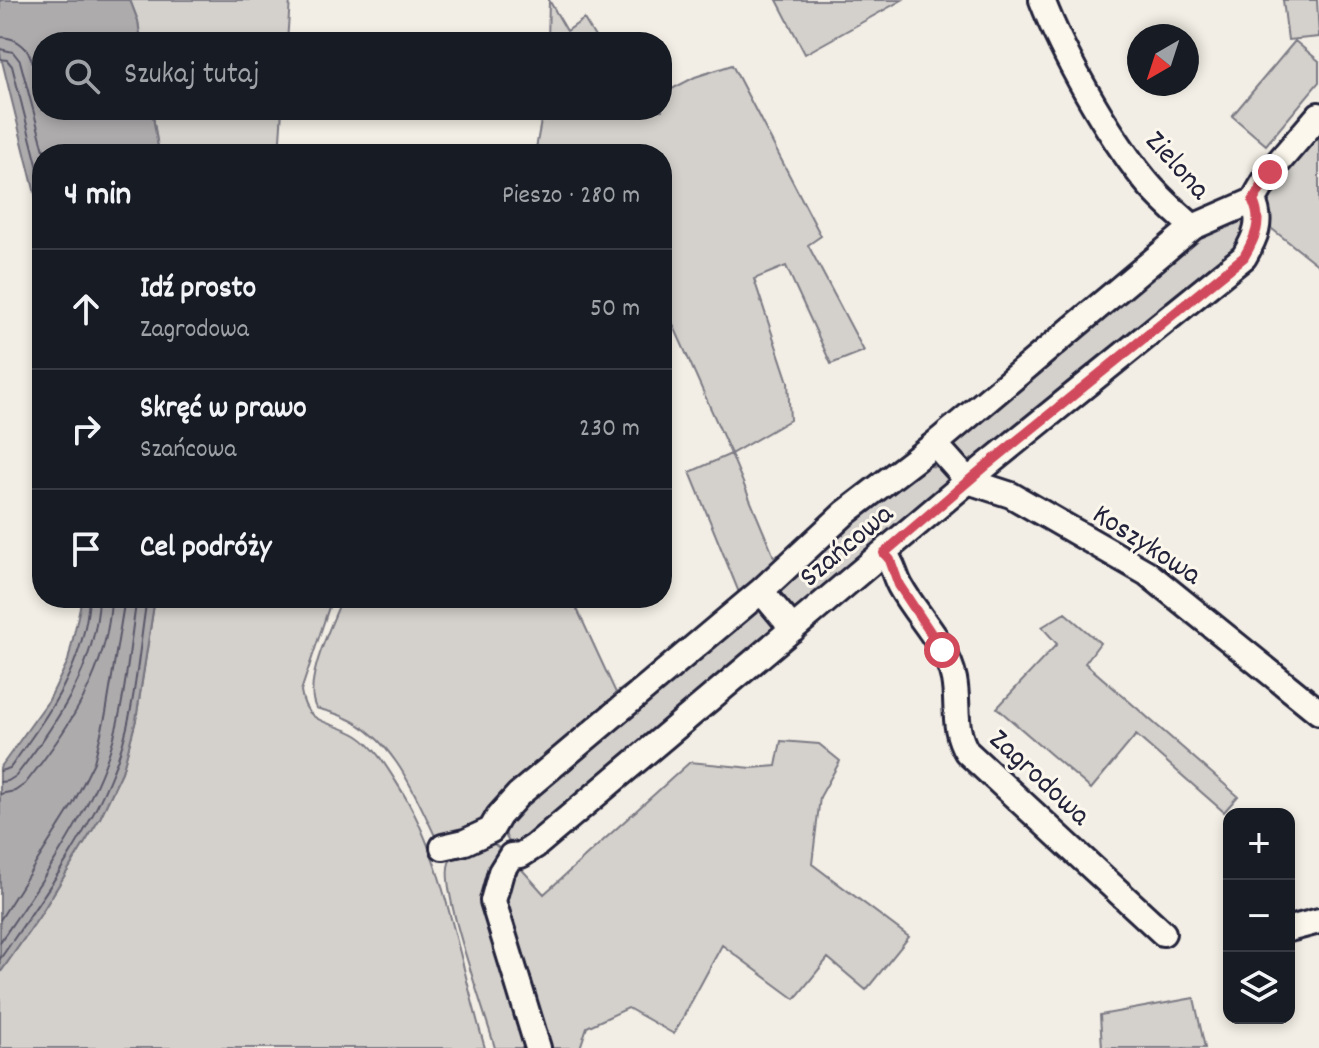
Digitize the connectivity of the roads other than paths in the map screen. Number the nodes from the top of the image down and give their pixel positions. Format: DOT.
graph roads {
  1 [pos="1042,0"];
  2 [pos="1319,115"];
  3 [pos="1253,201"];
  4 [pos="1193,227"];
  5 [pos="935,444"];
  6 [pos="968,481"];
  7 [pos="884,553"];
  8 [pos="761,591"];
  9 [pos="793,629"];
  10 [pos="1319,712"];
  11 [pos="491,830"];
  12 [pos="443,847"];
  13 [pos="511,856"];
  14 [pos="1319,921"];
  15 [pos="1295,927"];
  16 [pos="1163,933"];
  17 [pos="538,1048"];
  1 -- 4 [label="street, Zielona"];
  2 -- 3 [label="street"];
  3 -- 4 [label="street, Zielona"];
  3 -- 6 [label="street, Szańcowa"];
  4 -- 5 [label="street, Szańcowa"];
  5 -- 6 [label="street"];
  5 -- 8 [label="street, Szańcowa"];
  6 -- 7 [label="street, Szańcowa"];
  6 -- 10 [label="street, Koszykowa"];
  7 -- 9 [label="street, Szańcowa"];
  7 -- 16 [label="street, Zagrodowa"];
  8 -- 9 [label="street"];
  8 -- 11 [label="street, Szańcowa"];
  9 -- 13 [label="street, Szańcowa"];
  11 -- 12 [label="street"];
  11 -- 13 [label="street"];
  13 -- 17 [label="street"];
  14 -- 15 [label="street"];
}
